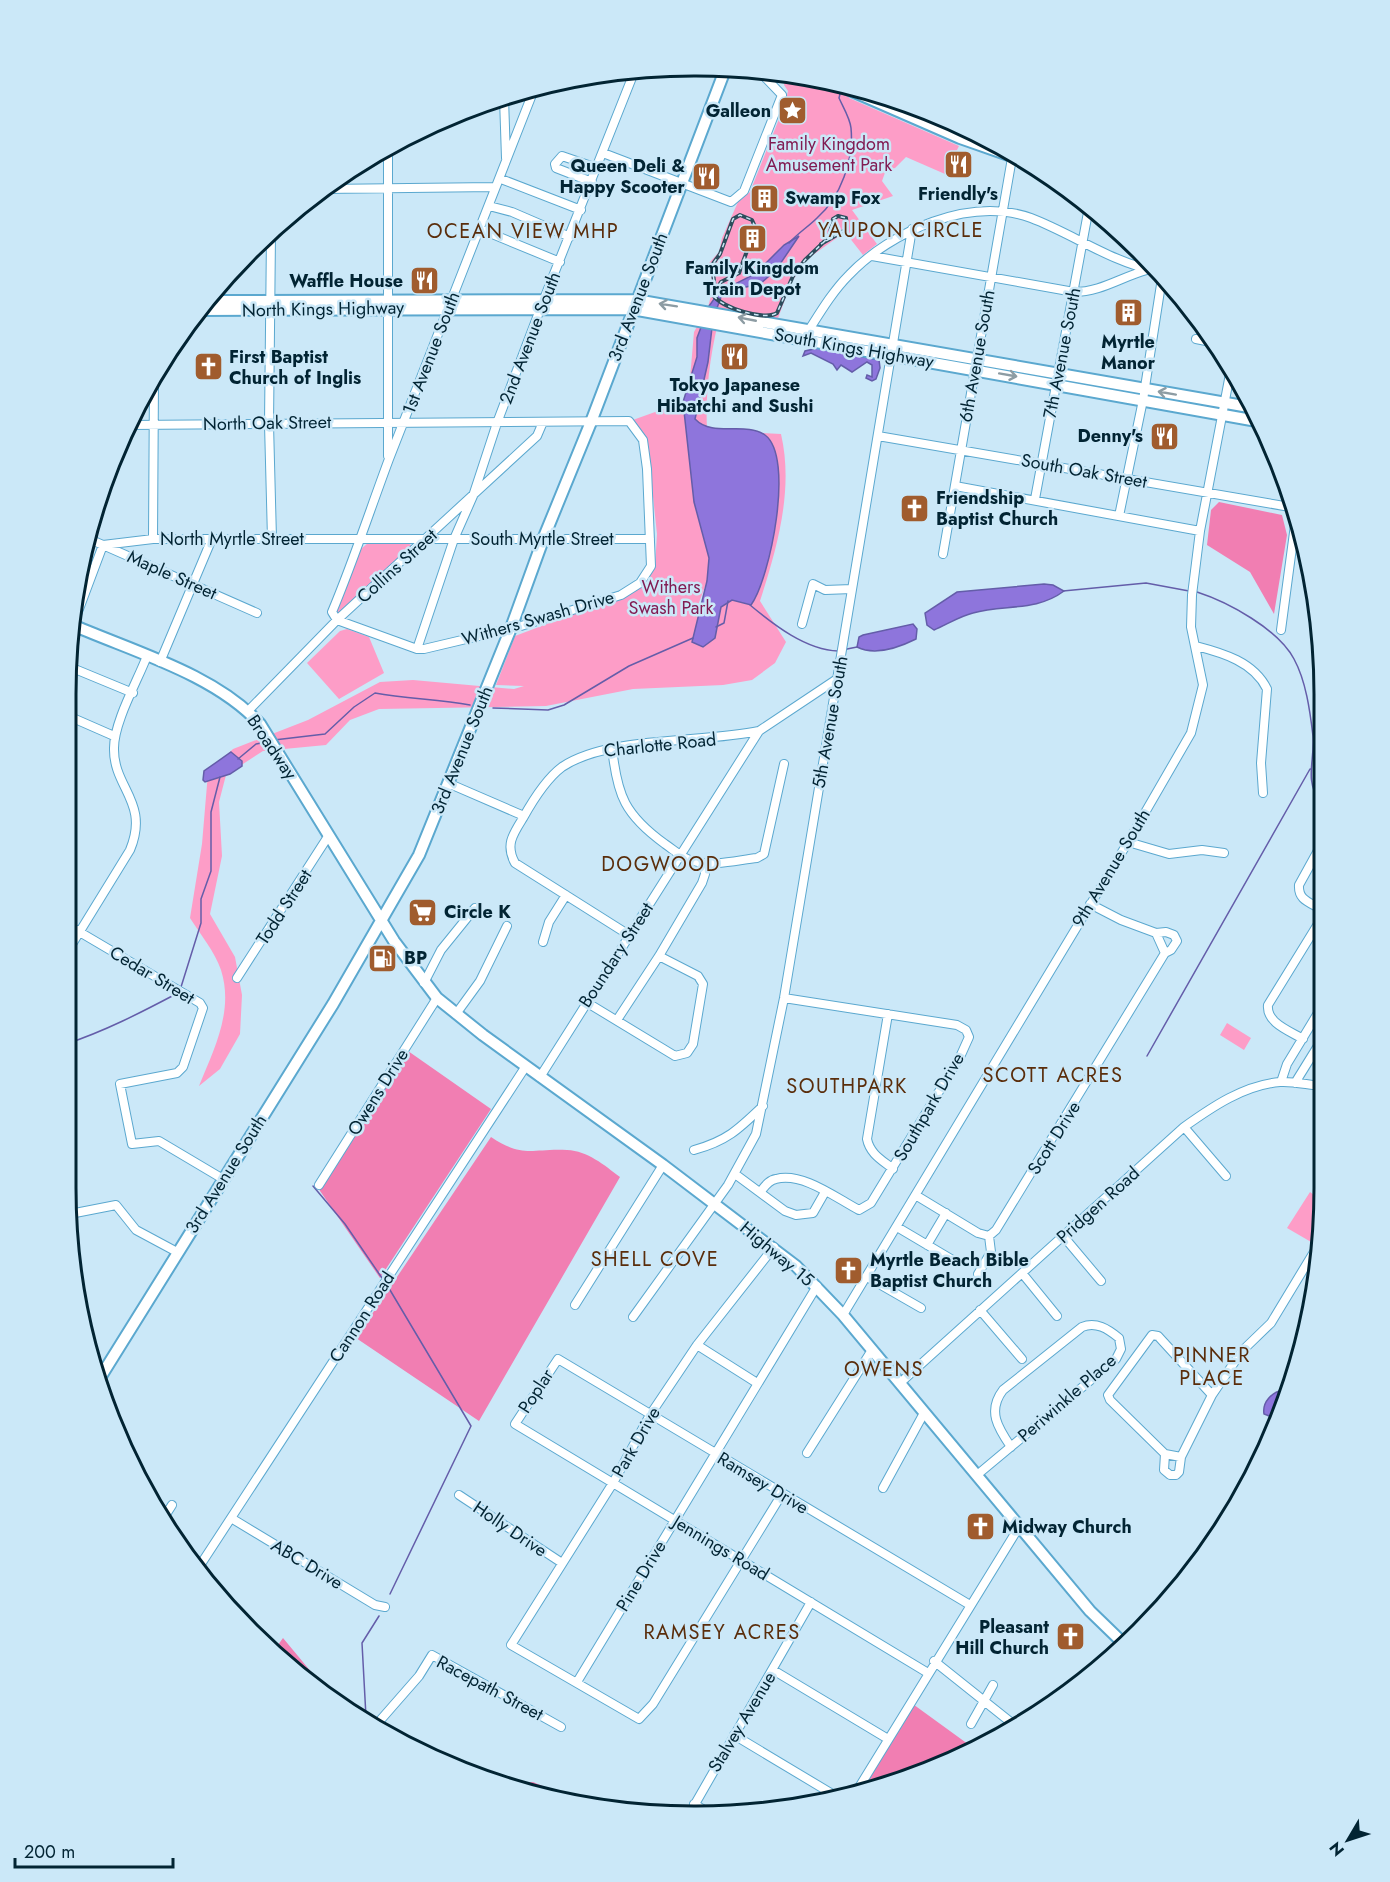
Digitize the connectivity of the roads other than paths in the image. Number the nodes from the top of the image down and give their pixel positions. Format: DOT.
graph roads {
  1 [pos="722,77"];
  2 [pos="631,80"];
  3 [pos="771,82"];
  4 [pos="530,99"];
  5 [pos="504,107"];
  6 [pos="603,153"];
  7 [pos="388,158"];
  8 [pos="507,159"];
  9 [pos="1015,166"];
  10 [pos="597,168"];
  11 [pos="501,179"];
  12 [pos="592,182"];
  13 [pos="682,182"];
  14 [pos="388,188"];
  15 [pos="495,188"];
  16 [pos="340,189"];
  17 [pos="489,206"];
  18 [pos="581,210"];
  19 [pos="1003,211"];
  20 [pos="1087,217"];
  21 [pos="480,229"];
  22 [pos="912,229"];
  23 [pos="570,237"];
  24 [pos="1082,243"];
  25 [pos="271,245"];
  26 [pos="872,256"];
  27 [pos="560,262"];
  28 [pos="907,263"];
  29 [pos="1140,266"];
  30 [pos="1145,272"];
  31 [pos="990,277"];
  32 [pos="1161,288"];
  33 [pos="1074,292"];
  34 [pos="218,302"];
  35 [pos="449,303"];
  36 [pos="542,303"];
  37 [pos="390,304"];
  38 [pos="271,305"];
  39 [pos="634,305"];
  40 [pos="211,309"];
  41 [pos="725,320"];
  42 [pos="808,330"];
  43 [pos="1196,339"];
  44 [pos="1201,340"];
  45 [pos="892,350"];
  46 [pos="975,364"];
  47 [pos="1058,379"];
  48 [pos="1229,382"];
  49 [pos="154,395"];
  50 [pos="1144,395"];
  51 [pos="1225,403"];
  52 [pos="1242,406"];
  53 [pos="1223,414"];
  54 [pos="1249,419"];
  55 [pos="405,421"];
  56 [pos="387,422"];
  57 [pos="543,422"];
  58 [pos="591,422"];
  59 [pos="497,423"];
  60 [pos="155,424"];
  61 [pos="269,424"];
  62 [pos="138,425"];
  63 [pos="878,436"];
  64 [pos="961,448"];
  65 [pos="389,461"];
  66 [pos="1041,463"];
  67 [pos="1126,478"];
  68 [pos="955,486"];
  69 [pos="1208,493"];
  70 [pos="473,496"];
  71 [pos="1035,499"];
  72 [pos="1284,506"];
  73 [pos="1119,516"];
  74 [pos="1200,531"];
  75 [pos="544,537"];
  76 [pos="272,538"];
  77 [pos="153,539"];
  78 [pos="454,539"];
  79 [pos="650,539"];
  80 [pos="1293,539"];
  81 [pos="362,540"];
  82 [pos="211,541"];
  83 [pos="425,541"];
  84 [pos="96,542"];
  85 [pos="103,545"];
  86 [pos="943,554"];
  87 [pos="195,585"];
  88 [pos="852,589"];
  89 [pos="85,592"];
  90 [pos="257,613"];
  91 [pos="337,620"];
  92 [pos="802,624"];
  93 [pos="511,628"];
  94 [pos="81,629"];
  95 [pos="1281,630"];
  96 [pos="80,633"];
  97 [pos="103,639"];
  98 [pos="1196,646"];
  99 [pos="417,649"];
  100 [pos="147,656"];
  101 [pos="160,662"];
  102 [pos="77,670"];
  103 [pos="837,679"];
  104 [pos="133,693"];
  105 [pos="248,711"];
  106 [pos="76,719"];
  107 [pos="759,731"];
  108 [pos="114,736"];
  109 [pos="612,747"];
  110 [pos="784,764"];
  111 [pos="450,784"];
  112 [pos="1263,793"];
  113 [pos="524,816"];
  114 [pos="329,835"];
  115 [pos="1128,842"];
  116 [pos="1224,853"];
  117 [pos="681,855"];
  118 [pos="1314,858"];
  119 [pos="705,863"];
  120 [pos="566,895"];
  121 [pos="1090,904"];
  122 [pos="1314,906"];
  123 [pos="475,908"];
  124 [pos="382,921"];
  125 [pos="507,926"];
  126 [pos="76,929"];
  127 [pos="1314,929"];
  128 [pos="79,931"];
  129 [pos="1156,933"];
  130 [pos="629,935"];
  131 [pos="76,936"];
  132 [pos="543,942"];
  133 [pos="1165,953"];
  134 [pos="659,957"];
  135 [pos="237,978"];
  136 [pos="424,983"];
  137 [pos="437,998"];
  138 [pos="784,998"];
  139 [pos="586,1002"];
  140 [pos="456,1014"];
  141 [pos="888,1014"];
  142 [pos="617,1020"];
  143 [pos="1314,1020"];
  144 [pos="1303,1039"];
  145 [pos="1314,1053"];
  146 [pos="526,1066"];
  147 [pos="540,1077"];
  148 [pos="1281,1082"];
  149 [pos="1294,1083"];
  150 [pos="1314,1085"];
  151 [pos="764,1105"];
  152 [pos="1184,1127"];
  153 [pos="694,1150"];
  154 [pos="663,1165"];
  155 [pos="893,1169"];
  156 [pos="735,1174"];
  157 [pos="1226,1176"];
  158 [pos="223,1179"];
  159 [pos="319,1185"];
  160 [pos="761,1191"];
  161 [pos="825,1192"];
  162 [pos="916,1196"];
  163 [pos="714,1204"];
  164 [pos="77,1213"];
  165 [pos="946,1213"];
  166 [pos="897,1227"];
  167 [pos="989,1236"];
  168 [pos="1064,1237"];
  169 [pos="927,1245"];
  170 [pos="774,1247"];
  171 [pos="177,1252"];
  172 [pos="951,1259"];
  173 [pos="1309,1261"];
  174 [pos="1022,1273"];
  175 [pos="978,1274"];
  176 [pos="867,1277"];
  177 [pos="1101,1281"];
  178 [pos="817,1286"];
  179 [pos="575,1305"];
  180 [pos="921,1308"];
  181 [pos="980,1310"];
  182 [pos="843,1315"];
  183 [pos="1057,1316"];
  184 [pos="633,1317"];
  185 [pos="697,1345"];
  186 [pos="872,1350"];
  187 [pos="558,1359"];
  188 [pos="1022,1359"];
  189 [pos="105,1370"];
  190 [pos="757,1383"];
  191 [pos="900,1383"];
  192 [pos="1212,1395"];
  193 [pos="924,1413"];
  194 [pos="650,1415"];
  195 [pos="515,1424"];
  196 [pos="1011,1447"];
  197 [pos="714,1453"];
  198 [pos="807,1453"];
  199 [pos="1165,1454"];
  200 [pos="1181,1457"];
  201 [pos="977,1475"];
  202 [pos="613,1483"];
  203 [pos="883,1488"];
  204 [pos="782,1494"];
  205 [pos="459,1495"];
  206 [pos="172,1505"];
  207 [pos="168,1511"];
  208 [pos="231,1518"];
  209 [pos="675,1520"];
  210 [pos="1019,1527"];
  211 [pos="740,1560"];
  212 [pos="202,1562"];
  213 [pos="562,1563"];
  214 [pos="811,1602"];
  215 [pos="970,1605"];
  216 [pos="385,1607"];
  217 [pos="1118,1638"];
  218 [pos="934,1661"];
  219 [pos="773,1670"];
  220 [pos="928,1673"];
  221 [pos="577,1682"];
  222 [pos="993,1685"];
  223 [pos="985,1701"];
  224 [pos="381,1720"];
  225 [pos="1008,1720"];
  226 [pos="970,1724"];
  227 [pos="561,1727"];
  228 [pos="734,1735"];
  229 [pos="888,1739"];
  230 [pos="862,1782"];
  231 [pos="827,1791"];
  232 [pos="694,1806"];
  1 -- 13 [label="main road, 3rd Avenue South"];
  2 -- 6 [label="street, 2nd Avenue South"];
  3 -- 13 [label="street"];
  4 -- 8 [label="street, 1st Avenue South"];
  5 -- 8 [label="street"];
  6 -- 10 [label="street, 2nd Avenue South"];
  6 -- 13 [label="street"];
  7 -- 14 [label="street"];
  8 -- 11 [label="street, 1st Avenue South"];
  9 -- 19 [label="street, 6th Avenue South"];
  10 -- 12 [label="street, 2nd Avenue South"];
  10 -- 12 [label="street"];
  11 -- 15 [label="street, 1st Avenue South"];
  11 -- 18 [label="street"];
  12 -- 18 [label="street, 2nd Avenue South"];
  13 -- 39 [label="main road, 3rd Avenue South"];
  14 -- 15 [label="street"];
  14 -- 16 [label="street"];
  14 -- 37 [label="street"];
  15 -- 17 [label="street, 1st Avenue South"];
  17 -- 21 [label="street, 1st Avenue South"];
  17 -- 23 [label="street"];
  18 -- 23 [label="street, 2nd Avenue South"];
  19 -- 22 [label="street"];
  19 -- 24 [label="street"];
  19 -- 31 [label="street, 6th Avenue South"];
  20 -- 24 [label="street, 7th Avenue South"];
  21 -- 27 [label="street"];
  21 -- 35 [label="street, 1st Avenue South"];
  22 -- 26 [label="street"];
  22 -- 28 [label="street, 5th Avenue South"];
  23 -- 27 [label="street, 2nd Avenue South"];
  24 -- 29 [label="street"];
  24 -- 33 [label="street, 7th Avenue South"];
  25 -- 38 [label="street"];
  26 -- 28 [label="street"];
  26 -- 42 [label="street"];
  27 -- 36 [label="street, 2nd Avenue South"];
  28 -- 31 [label="street"];
  28 -- 45 [label="street, 5th Avenue South"];
  30 -- 33 [label="street"];
  31 -- 33 [label="street"];
  31 -- 46 [label="street, 6th Avenue South"];
  32 -- 50 [label="street"];
  33 -- 47 [label="street, 7th Avenue South"];
  34 -- 38 [label="main road, North Kings Highway"];
  35 -- 36 [label="main road, South Kings Highway"];
  35 -- 37 [label="main road, North Kings Highway"];
  35 -- 55 [label="street, 1st Avenue South"];
  36 -- 39 [label="main road, South Kings Highway"];
  36 -- 59 [label="street, 2nd Avenue South"];
  37 -- 38 [label="main road, North Kings Highway"];
  37 -- 56 [label="street"];
  38 -- 40 [label="main road, North Kings Highway"];
  38 -- 61 [label="street"];
  39 -- 41 [label="main road, South Kings Highway"];
  39 -- 58 [label="main road, 3rd Avenue South"];
  42 -- 41 [label="main road, South Kings Highway, one-way"];
  41 -- 45 [label="main road, South Kings Highway"];
  42 -- 45 [label="main road, South Kings Highway"];
  43 -- 44 [label="street"];
  45 -- 46 [label="main road, South Kings Highway"];
  45 -- 63 [label="street, 5th Avenue South"];
  46 -- 47 [label="main road, South Kings Highway"];
  46 -- 64 [label="street, 6th Avenue South"];
  47 -- 50 [label="main road, South Kings Highway"];
  47 -- 66 [label="street, 7th Avenue South"];
  48 -- 51 [label="street, 9th Avenue South"];
  49 -- 60 [label="street"];
  51 -- 50 [label="main road, South Kings Highway, one-way"];
  50 -- 53 [label="main road, South Kings Highway"];
  50 -- 67 [label="street"];
  51 -- 52 [label="main road, South Kings Highway"];
  51 -- 53 [label="street, 9th Avenue South"];
  53 -- 54 [label="main road, South Kings Highway"];
  53 -- 69 [label="street, 9th Avenue South"];
  55 -- 56 [label="street, North Oak Street"];
  55 -- 59 [label="street"];
  55 -- 65 [label="street, 1st Avenue South"];
  56 -- 61 [label="street, North Oak Street"];
  56 -- 65 [label="street"];
  57 -- 58 [label="street"];
  57 -- 59 [label="street"];
  57 -- 70 [label="street, Collins Street"];
  58 -- 75 [label="main road, 3rd Avenue South"];
  58 -- 79 [label="street, Withers Swash Drive"];
  59 -- 70 [label="street, 2nd Avenue South"];
  60 -- 61 [label="street, North Oak Street"];
  60 -- 62 [label="street, North Oak Street"];
  60 -- 77 [label="street"];
  61 -- 76 [label="street"];
  63 -- 64 [label="street, South Oak Street"];
  63 -- 88 [label="street, 5th Avenue South"];
  64 -- 66 [label="street, South Oak Street"];
  64 -- 68 [label="street, 6th Avenue South"];
  65 -- 81 [label="street, 1st Avenue South"];
  66 -- 67 [label="street, South Oak Street"];
  66 -- 71 [label="street, 7th Avenue South"];
  67 -- 69 [label="street, South Oak Street"];
  67 -- 73 [label="street"];
  68 -- 71 [label="street"];
  68 -- 86 [label="street, 6th Avenue South"];
  69 -- 72 [label="street, South Oak Street"];
  69 -- 74 [label="street, 9th Avenue South"];
  70 -- 78 [label="street, 2nd Avenue South"];
  70 -- 83 [label="street, Collins Street"];
  71 -- 73 [label="street"];
  73 -- 74 [label="street"];
  74 -- 98 [label="street, 9th Avenue South"];
  75 -- 78 [label="street, South Myrtle Street"];
  75 -- 79 [label="street, South Myrtle Street"];
  75 -- 93 [label="main road, 3rd Avenue South"];
  76 -- 81 [label="street, North Myrtle Street"];
  76 -- 82 [label="street, North Myrtle Street"];
  77 -- 82 [label="street, North Myrtle Street"];
  77 -- 85 [label="street, North Myrtle Street"];
  78 -- 83 [label="street, South Myrtle Street"];
  78 -- 99 [label="street, 2nd Avenue South"];
  79 -- 93 [label="street, Withers Swash Drive"];
  80 -- 95 [label="street"];
  81 -- 83 [label="street, South Myrtle Street"];
  81 -- 91 [label="street, 1st Avenue South"];
  82 -- 87 [label="street"];
  83 -- 91 [label="street, Collins Street"];
  84 -- 85 [label="street, Maple Street"];
  85 -- 87 [label="street, Maple Street"];
  85 -- 89 [label="street"];
  87 -- 90 [label="street, Maple Street"];
  87 -- 101 [label="street"];
  88 -- 92 [label="street"];
  88 -- 103 [label="street, 5th Avenue South"];
  91 -- 99 [label="street"];
  91 -- 105 [label="street, Collins Street"];
  93 -- 99 [label="street, Withers Swash Drive"];
  93 -- 111 [label="main road, 3rd Avenue South"];
  94 -- 97 [label="main road, Broadway"];
  96 -- 97 [label="main road, Broadway"];
  97 -- 100 [label="main road, Broadway"];
  98 -- 112 [label="street"];
  98 -- 115 [label="street, 9th Avenue South"];
  100 -- 101 [label="main road, Broadway"];
  100 -- 104 [label="street"];
  101 -- 105 [label="main road, Broadway"];
  102 -- 104 [label="street"];
  103 -- 107 [label="street, Boundary Street"];
  103 -- 138 [label="street, 5th Avenue South"];
  104 -- 108 [label="street"];
  105 -- 114 [label="main road, Broadway"];
  106 -- 108 [label="street"];
  107 -- 109 [label="street, Charlotte Road"];
  107 -- 117 [label="street, Boundary Street"];
  108 -- 128 [label="street"];
  109 -- 113 [label="street, Charlotte Road"];
  109 -- 117 [label="street"];
  110 -- 119 [label="street"];
  111 -- 113 [label="street"];
  111 -- 124 [label="main road, 3rd Avenue South"];
  113 -- 120 [label="street, Charlotte Road"];
  114 -- 124 [label="main road, Broadway"];
  114 -- 135 [label="street, Todd Street"];
  115 -- 116 [label="street"];
  115 -- 121 [label="street, 9th Avenue South"];
  117 -- 119 [label="street"];
  117 -- 130 [label="street, Boundary Street"];
  118 -- 122 [label="street"];
  119 -- 134 [label="street"];
  120 -- 130 [label="street, Charlotte Road"];
  120 -- 132 [label="street"];
  121 -- 129 [label="street"];
  121 -- 162 [label="street, 9th Avenue South"];
  123 -- 136 [label="street"];
  124 -- 136 [label="main road, Highway 15"];
  124 -- 158 [label="main road, 3rd Avenue South"];
  125 -- 140 [label="street"];
  126 -- 128 [label="street, Cedar Street"];
  127 -- 144 [label="street"];
  128 -- 131 [label="street"];
  128 -- 158 [label="street, Cedar Street"];
  129 -- 133 [label="street"];
  129 -- 133 [label="street"];
  130 -- 139 [label="street, Boundary Street"];
  133 -- 167 [label="street, Scott Drive"];
  134 -- 142 [label="street"];
  134 -- 142 [label="street"];
  136 -- 137 [label="main road, Highway 15"];
  137 -- 140 [label="main road, Highway 15"];
  137 -- 159 [label="street, Owens Drive"];
  138 -- 141 [label="street, Southpark Drive"];
  138 -- 151 [label="street, 5th Avenue South"];
  139 -- 142 [label="street"];
  139 -- 147 [label="street, Boundary Street"];
  140 -- 146 [label="main road, Highway 15"];
  141 -- 155 [label="street"];
  141 -- 155 [label="street, Southpark Drive"];
  143 -- 144 [label="street"];
  144 -- 148 [label="street"];
  145 -- 149 [label="street"];
  146 -- 147 [label="main road, Highway 15"];
  146 -- 208 [label="street, Cannon Road"];
  147 -- 154 [label="main road, Highway 15"];
  148 -- 149 [label="street, Pridgen Road"];
  148 -- 152 [label="street, Pridgen Road"];
  149 -- 150 [label="street, Pridgen Road"];
  151 -- 153 [label="street"];
  151 -- 156 [label="street, 5th Avenue South"];
  152 -- 157 [label="street"];
  152 -- 168 [label="street, Pridgen Road"];
  154 -- 163 [label="main road, Highway 15"];
  154 -- 179 [label="street"];
  155 -- 161 [label="street, Southpark Drive"];
  156 -- 160 [label="street"];
  156 -- 163 [label="street, 5th Avenue South"];
  158 -- 171 [label="main road, 3rd Avenue South"];
  160 -- 161 [label="street, Southpark Drive"];
  160 -- 161 [label="street"];
  162 -- 165 [label="street"];
  162 -- 166 [label="street, 9th Avenue South"];
  163 -- 170 [label="main road, Highway 15"];
  163 -- 184 [label="street, 5th Avenue South"];
  164 -- 171 [label="street"];
  165 -- 167 [label="street"];
  165 -- 169 [label="street"];
  166 -- 169 [label="street"];
  166 -- 176 [label="street, 9th Avenue South"];
  167 -- 175 [label="street"];
  168 -- 174 [label="street, Pridgen Road"];
  168 -- 177 [label="street"];
  169 -- 172 [label="street"];
  170 -- 178 [label="main road, Highway 15"];
  170 -- 185 [label="street, Park Drive"];
  171 -- 189 [label="main road, 3rd Avenue South"];
  173 -- 192 [label="street"];
  174 -- 181 [label="street, Pridgen Road"];
  174 -- 183 [label="street"];
  176 -- 180 [label="street"];
  176 -- 182 [label="street, 9th Avenue South"];
  178 -- 182 [label="main road, Highway 15"];
  178 -- 190 [label="street, Pine Drive"];
  181 -- 188 [label="street"];
  181 -- 191 [label="street, Pridgen Road"];
  182 -- 186 [label="main road, Highway 15"];
  185 -- 190 [label="street"];
  185 -- 194 [label="street, Park Drive"];
  186 -- 191 [label="main road, Highway 15"];
  186 -- 198 [label="street"];
  187 -- 194 [label="street, Ramsey Drive"];
  187 -- 195 [label="street, Poplar"];
  190 -- 197 [label="street, Pine Drive"];
  191 -- 193 [label="main road, Highway 15"];
  192 -- 199 [label="street"];
  192 -- 200 [label="street"];
  193 -- 201 [label="main road, Highway 15"];
  193 -- 203 [label="street"];
  194 -- 197 [label="street, Ramsey Drive"];
  194 -- 202 [label="street, Park Drive"];
  195 -- 202 [label="street, Jennings Road"];
  196 -- 196 [label="street, Periwinkle Place"];
  196 -- 201 [label="street, Periwinkle Place"];
  197 -- 204 [label="street, Ramsey Drive"];
  197 -- 209 [label="street, Pine Drive"];
  199 -- 200 [label="street"];
  199 -- 200 [label="street"];
  201 -- 210 [label="main road, Highway 15"];
  202 -- 209 [label="street, Jennings Road"];
  202 -- 213 [label="street, Park Drive"];
  204 -- 211 [label="street"];
  204 -- 215 [label="street, Ramsey Drive"];
  205 -- 213 [label="street, Holly Drive"];
  206 -- 207 [label="street"];
  208 -- 212 [label="street, Cannon Road"];
  208 -- 216 [label="street, ABC Drive"];
  209 -- 211 [label="street, Jennings Road"];
  209 -- 221 [label="street, Pine Drive"];
  210 -- 215 [label="street"];
  210 -- 217 [label="main road, Highway 15"];
  211 -- 214 [label="street, Jennings Road"];
  211 -- 221 [label="street"];
  213 -- 221 [label="street, Park Drive"];
  214 -- 219 [label="street, Stalvey Avenue"];
  214 -- 220 [label="street, Jennings Road"];
  215 -- 218 [label="street"];
  218 -- 220 [label="street"];
  218 -- 223 [label="street"];
  219 -- 228 [label="street, Stalvey Avenue"];
  219 -- 229 [label="street"];
  220 -- 229 [label="street"];
  222 -- 223 [label="street"];
  223 -- 225 [label="street"];
  223 -- 226 [label="street"];
  224 -- 227 [label="street, Racepath Street"];
  228 -- 231 [label="street"];
  228 -- 232 [label="street, Stalvey Avenue"];
  229 -- 230 [label="street"];
}
